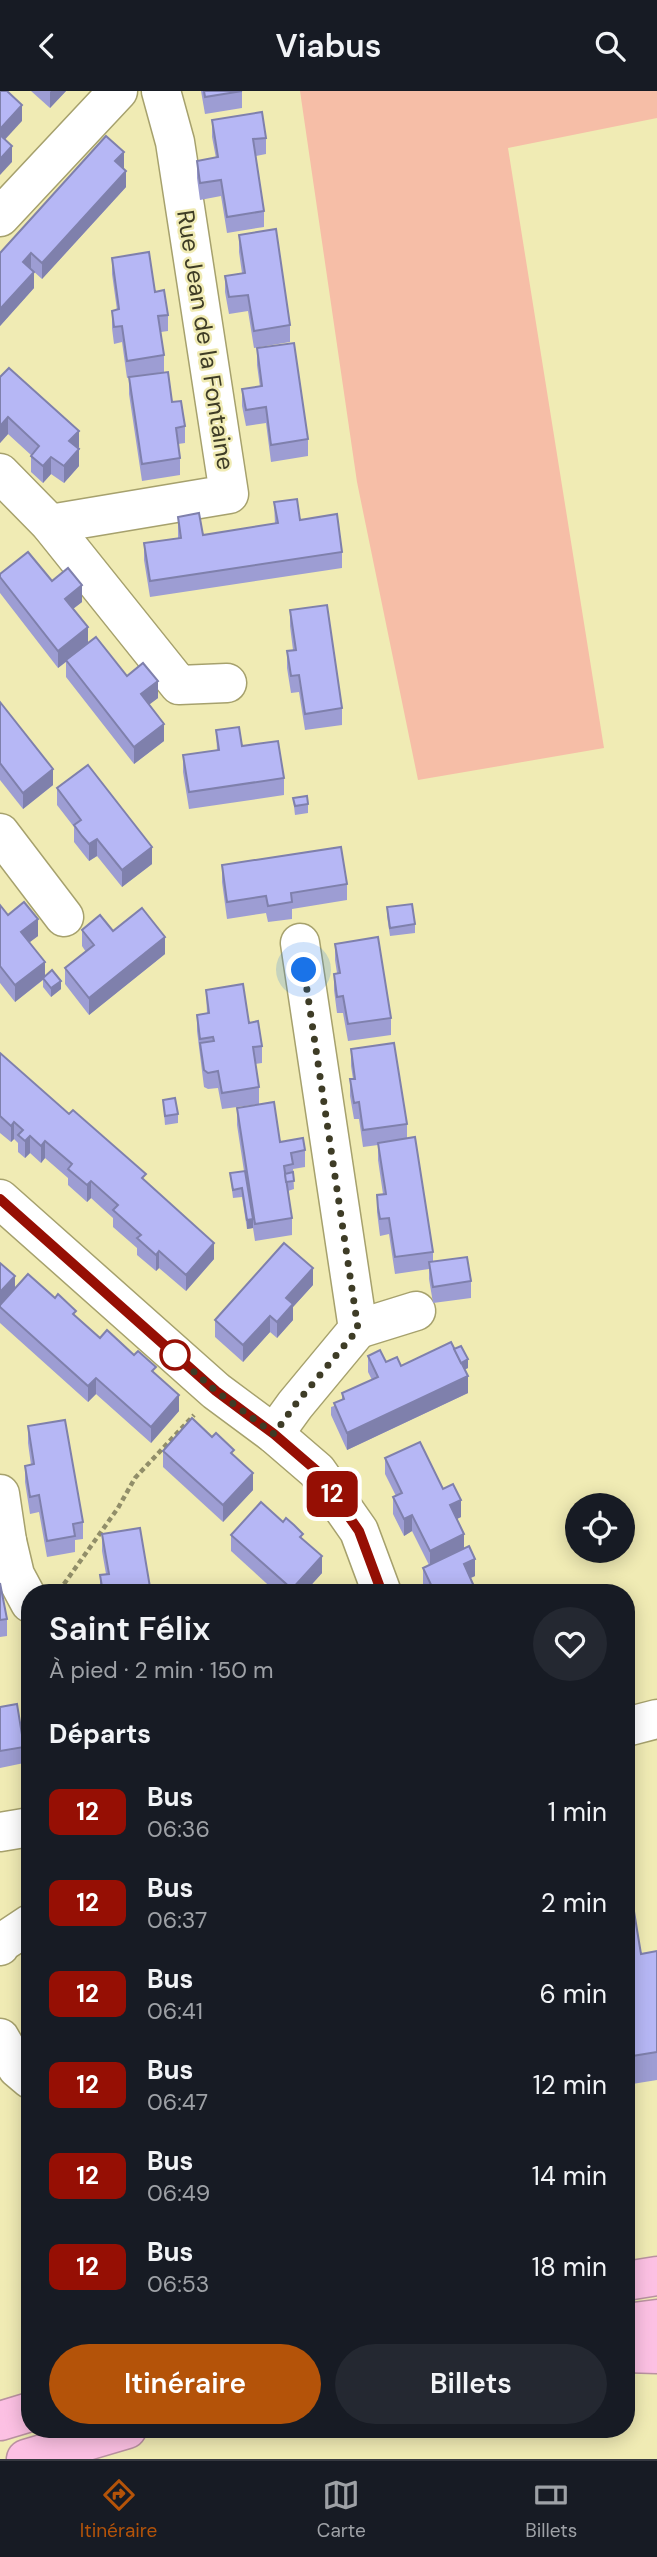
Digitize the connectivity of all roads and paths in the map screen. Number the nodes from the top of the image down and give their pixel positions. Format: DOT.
graph roads {
  1 [pos="118,91"];
  2 [pos="161,91"];
  3 [pos="0,217"];
  4 [pos="0,473"];
  5 [pos="50,524"];
  6 [pos="227,683"];
  7 [pos="0,833"];
  8 [pos="64,918"];
  9 [pos="299,943"];
  10 [pos="0,1199"];
  11 [pos="416,1311"];
  12 [pos="358,1329"];
  13 [pos="216,1391"];
  14 [pos="274,1434"];
  15 [pos="0,1494"];
  16 [pos="4,1541"];
  17 [pos="64,1584"];
  18 [pos="379,1584"];
  19 [pos="21,1586"];
  20 [pos="21,1828"];
  21 [pos="0,1832"];
  22 [pos="21,1930"];
  23 [pos="0,1946"];
  24 [pos="0,2038"];
  25 [pos="21,2071"];
  26 [pos="657,2276"];
  27 [pos="635,2280"];
  28 [pos="657,2319"];
  29 [pos="635,2322"];
  30 [pos="635,2353"];
  31 [pos="657,2354"];
  32 [pos="21,2415"];
  33 [pos="0,2421"];
  34 [pos="97,2438"];
  35 [pos="26,2459"];
  1 -- 3 [label="street"];
  2 -- 5 [label="street, Rue Jean de la Fontaine"];
  4 -- 5 [label="street"];
  5 -- 6 [label="street"];
  7 -- 8 [label="street"];
  9 -- 12 [label="street"];
  10 -- 13 [label="street"];
  11 -- 12 [label="street"];
  12 -- 14 [label="street"];
  13 -- 14 [label="street"];
  13 -- 17 [label="path"];
  14 -- 18 [label="street"];
  15 -- 16 [label="street"];
  16 -- 19 [label="street"];
  20 -- 21 [label="street"];
  22 -- 23 [label="street"];
  24 -- 25 [label="street"];
  26 -- 27 [label="highway"];
  28 -- 29 [label="highway"];
  30 -- 31 [label="highway"];
  32 -- 33 [label="highway"];
  34 -- 35 [label="highway"];
}
